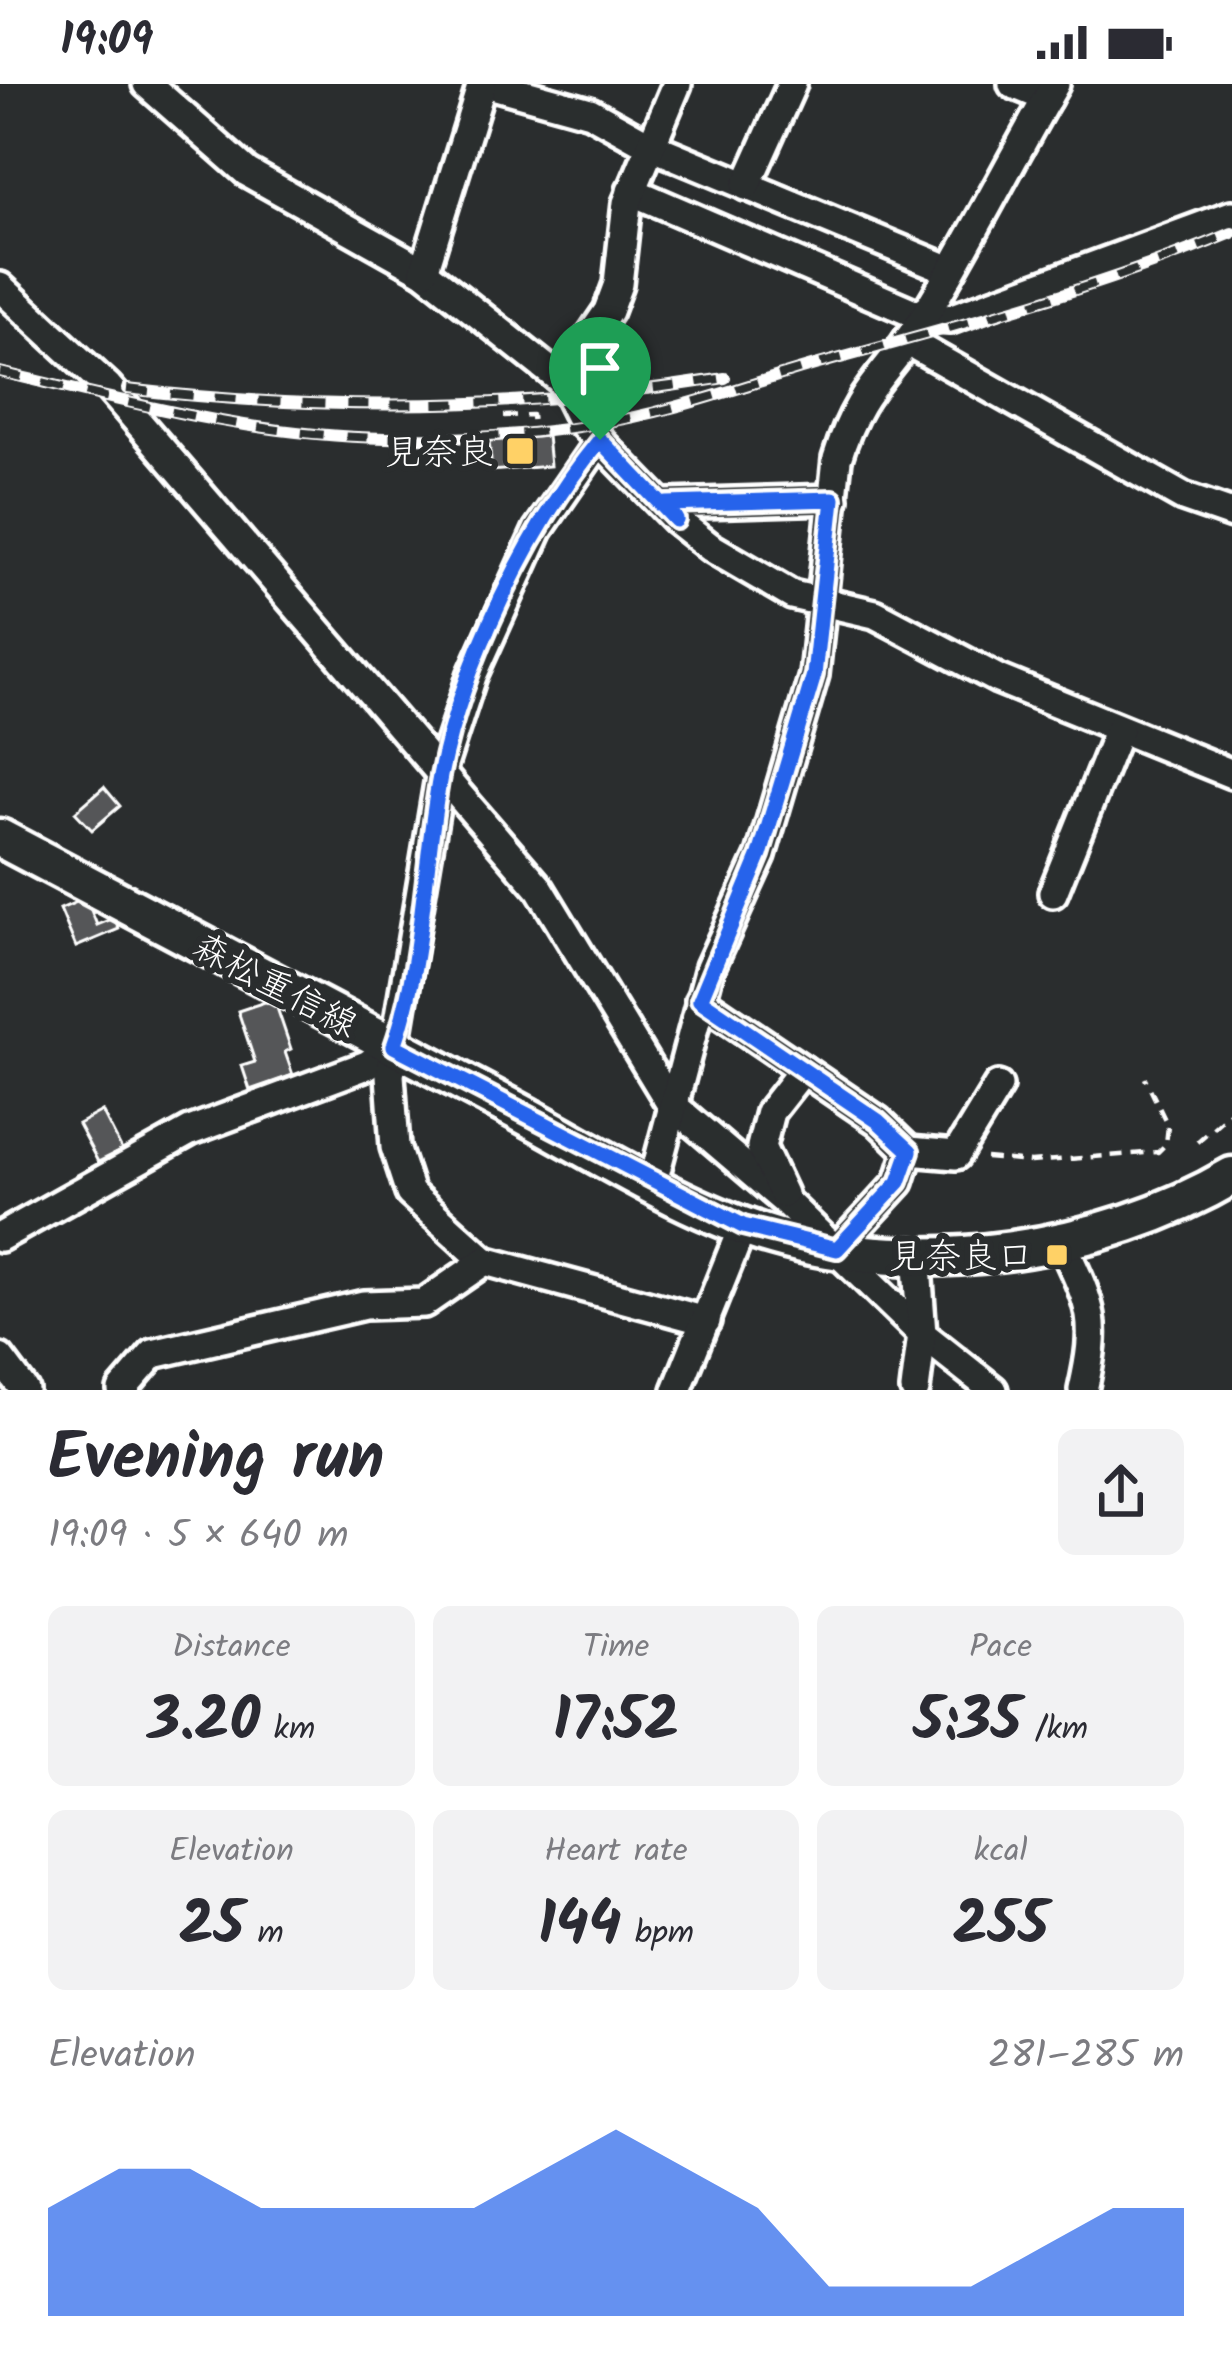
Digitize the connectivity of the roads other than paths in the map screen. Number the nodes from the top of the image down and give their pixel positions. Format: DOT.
graph roads {
  1 [pos="147,84"];
  2 [pos="485,84"];
  3 [pos="597,84"];
  4 [pos="676,84"];
  5 [pos="792,84"];
  6 [pos="1013,84"];
  7 [pos="1051,91"];
  8 [pos="590,112"];
  9 [pos="651,146"];
  10 [pos="746,186"];
  11 [pos="631,191"];
  12 [pos="1232,215"];
  13 [pos="950,270"];
  14 [pos="424,271"];
  15 [pos="0,287"];
  16 [pos="915,329"];
  17 [pos="561,380"];
  18 [pos="600,440"];
  19 [pos="833,499"];
  20 [pos="1232,514"];
  21 [pos="676,520"];
  22 [pos="824,602"];
  23 [pos="1119,729"];
  24 [pos="441,771"];
  25 [pos="1232,774"];
  26 [pos="0,838"];
  27 [pos="1053,893"];
  28 [pos="700,1000"];
  29 [pos="394,1046"];
  30 [pos="803,1070"];
  31 [pos="998,1086"];
  32 [pos="670,1103"];
  33 [pos="910,1151"];
  34 [pos="1232,1176"];
  35 [pos="653,1182"];
  36 [pos="786,1202"];
  37 [pos="743,1226"];
  38 [pos="0,1237"];
  39 [pos="1062,1243"];
  40 [pos="837,1249"];
  41 [pos="916,1253"];
  42 [pos="485,1261"];
  43 [pos="706,1321"];
  44 [pos="922,1334"];
  45 [pos="0,1358"];
  46 [pos="25,1390"];
  47 [pos="122,1390"];
  48 [pos="677,1390"];
  49 [pos="915,1390"];
  50 [pos="992,1390"];
  51 [pos="1082,1390"];
  1 -- 14 [label="street"];
  2 -- 8 [label="street"];
  2 -- 14 [label="street"];
  3 -- 8 [label="street"];
  4 -- 9 [label="street"];
  5 -- 10 [label="street"];
  6 -- 7 [label="street"];
  7 -- 13 [label="street"];
  8 -- 9 [label="street"];
  9 -- 10 [label="street"];
  9 -- 11 [label="street"];
  10 -- 13 [label="street"];
  11 -- 16 [label="street"];
  11 -- 17 [label="street"];
  12 -- 16 [label="street"];
  13 -- 16 [label="street"];
  14 -- 17 [label="street"];
  15 -- 24 [label="street"];
  16 -- 19 [label="street"];
  16 -- 20 [label="street"];
  17 -- 18 [label="street"];
  18 -- 21 [label="street"];
  18 -- 24 [label="street"];
  19 -- 21 [label="street"];
  19 -- 22 [label="street"];
  21 -- 22 [label="street"];
  22 -- 23 [label="street"];
  22 -- 28 [label="street"];
  23 -- 25 [label="street"];
  23 -- 27 [label="street"];
  24 -- 29 [label="street"];
  24 -- 32 [label="street"];
  26 -- 29 [label="main road, 森松重信線"];
  28 -- 30 [label="street"];
  28 -- 32 [label="street"];
  29 -- 35 [label="main road, 森松重信線"];
  29 -- 38 [label="street"];
  29 -- 42 [label="street"];
  30 -- 33 [label="street"];
  30 -- 36 [label="street"];
  31 -- 33 [label="street"];
  32 -- 35 [label="street"];
  32 -- 36 [label="street"];
  33 -- 40 [label="street"];
  34 -- 39 [label="main road, 森松重信線"];
  35 -- 37 [label="main road, 森松重信線"];
  36 -- 40 [label="street"];
  37 -- 40 [label="main road, 森松重信線"];
  37 -- 43 [label="street"];
  39 -- 41 [label="main road, 森松重信線"];
  39 -- 51 [label="street"];
  40 -- 41 [label="main road, 森松重信線"];
  40 -- 44 [label="street"];
  41 -- 44 [label="street"];
  42 -- 43 [label="street"];
  42 -- 47 [label="street"];
  43 -- 48 [label="street"];
  44 -- 49 [label="street"];
  44 -- 50 [label="street"];
  45 -- 46 [label="street"];
}
